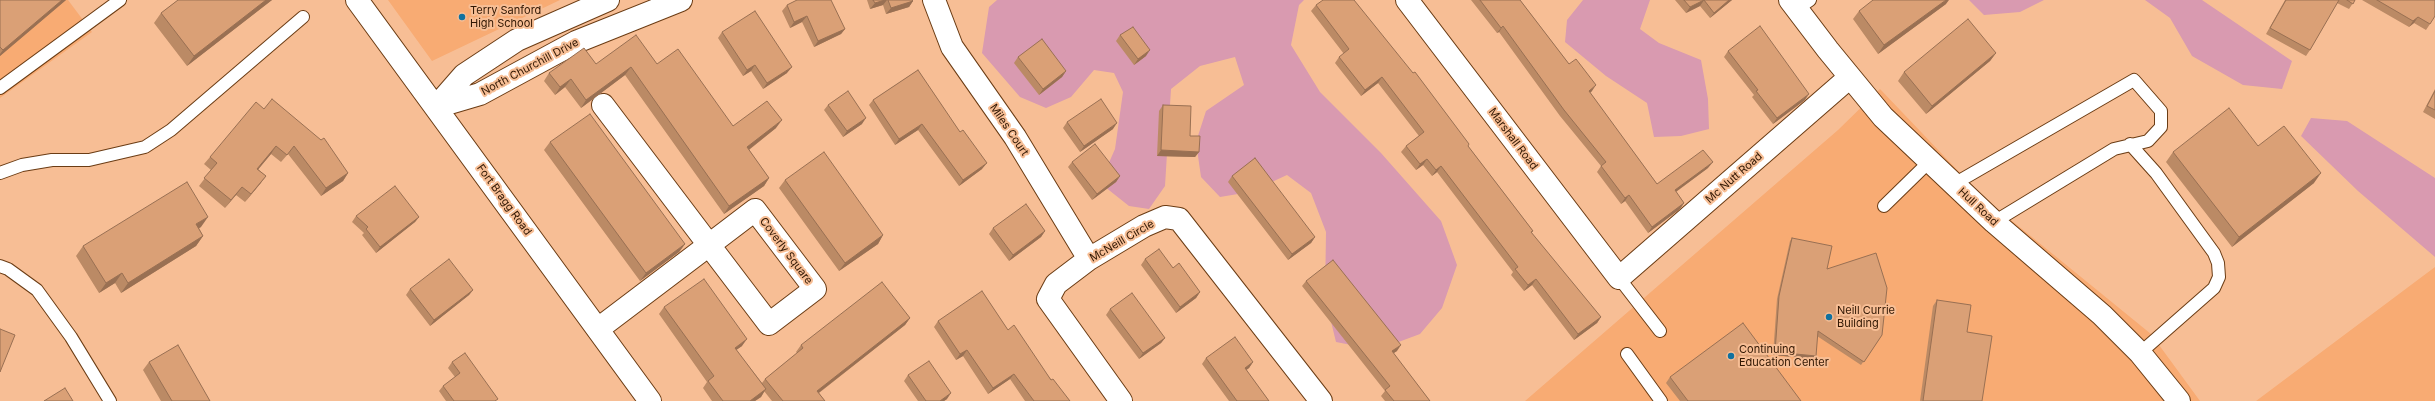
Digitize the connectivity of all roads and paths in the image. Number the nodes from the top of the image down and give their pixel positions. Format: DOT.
graph roads {
  1 [pos="120,0"];
  2 [pos="357,0"];
  3 [pos="608,0"];
  4 [pos="680,0"];
  5 [pos="934,0"];
  6 [pos="1407,0"];
  7 [pos="1799,3"];
  8 [pos="303,17"];
  9 [pos="1850,77"];
  10 [pos="0,88"];
  11 [pos="603,105"];
  12 [pos="436,107"];
  13 [pos="2130,144"];
  14 [pos="1929,162"];
  15 [pos="0,173"];
  16 [pos="1954,184"];
  17 [pos="1884,206"];
  18 [pos="1994,222"];
  19 [pos="709,245"];
  20 [pos="1090,259"];
  21 [pos="0,266"];
  22 [pos="1619,278"];
  23 [pos="598,329"];
  24 [pos="1660,331"];
  25 [pos="2140,353"];
  26 [pos="1627,354"];
  27 [pos="110,401"];
  28 [pos="650,401"];
  29 [pos="1121,401"];
  30 [pos="1321,401"];
  31 [pos="1661,401"];
  32 [pos="2179,401"];
  1 -- 10 [label="lane"];
  2 -- 12 [label="street, Fort Bragg Road"];
  3 -- 12 [label="street"];
  4 -- 12 [label="street, North Churchill Drive"];
  5 -- 20 [label="street, Miles Court"];
  6 -- 22 [label="street, Marshall Road"];
  7 -- 9 [label="street, Hull Road"];
  8 -- 15 [label="lane"];
  9 -- 14 [label="street, Hull Road"];
  9 -- 22 [label="street, Mc Nutt Road"];
  11 -- 19 [label="street, Coverly Square"];
  12 -- 23 [label="street, Fort Bragg Road"];
  13 -- 16 [label="lane"];
  13 -- 18 [label="lane"];
  13 -- 25 [label="lane"];
  14 -- 16 [label="street, Hull Road"];
  14 -- 17 [label="lane"];
  16 -- 18 [label="street, Hull Road"];
  18 -- 25 [label="street, Hull Road"];
  19 -- 19 [label="street, Coverly Square"];
  19 -- 23 [label="street, Coverly Square"];
  20 -- 29 [label="street, McNeill Circle"];
  20 -- 30 [label="street, McNeill Circle"];
  21 -- 27 [label="lane"];
  22 -- 24 [label="lane"];
  23 -- 28 [label="street, Fort Bragg Road"];
  25 -- 32 [label="street, Hull Road"];
  26 -- 31 [label="lane"];
}
